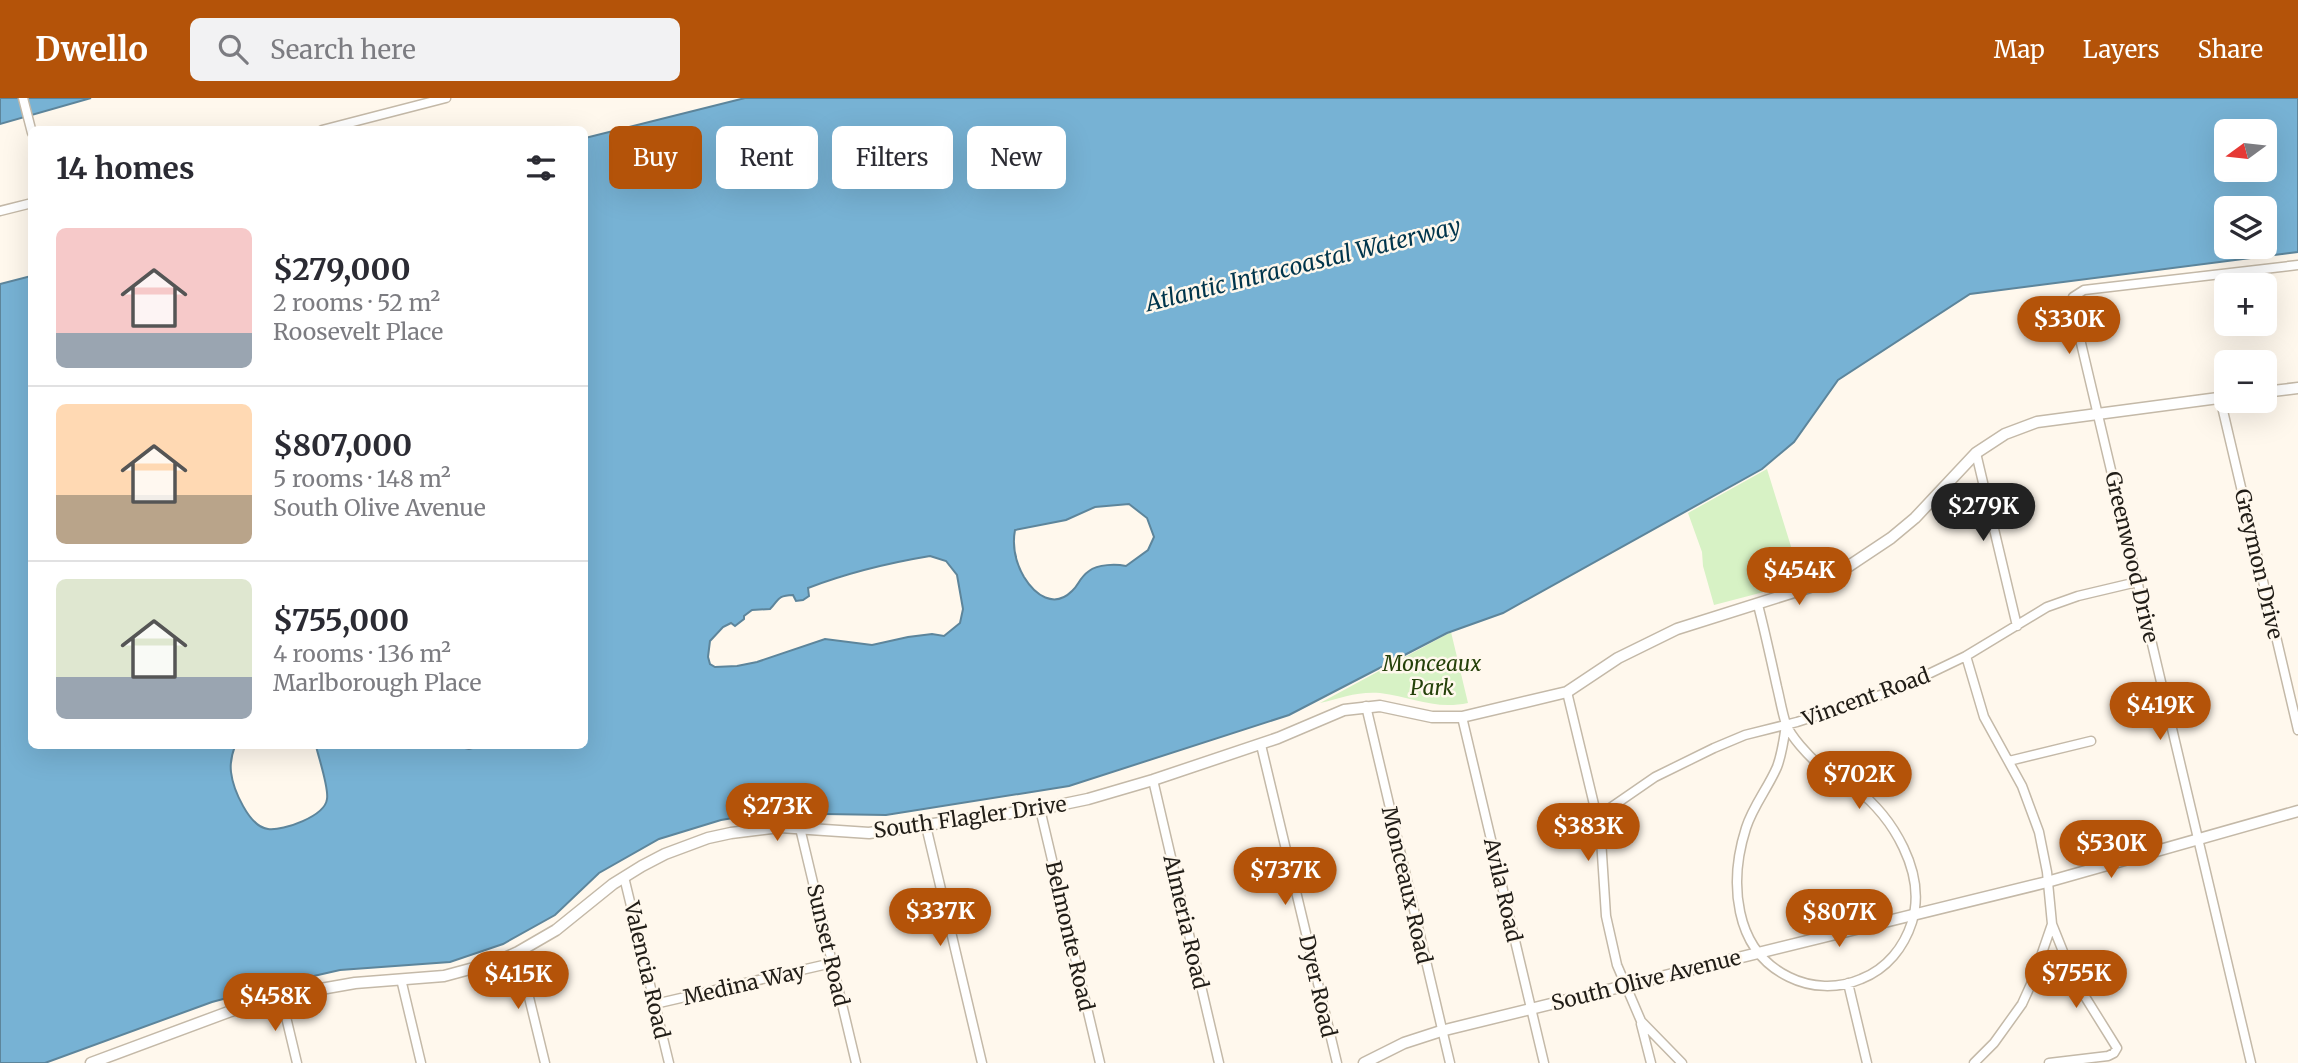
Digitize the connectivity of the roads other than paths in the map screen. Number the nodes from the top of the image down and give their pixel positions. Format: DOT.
graph roads {
  1 [pos="23,98"];
  2 [pos="446,98"];
  3 [pos="29,126"];
  4 [pos="338,126"];
  5 [pos="28,204"];
  6 [pos="0,211"];
  7 [pos="2298,265"];
  8 [pos="2298,388"];
  9 [pos="2277,390"];
  10 [pos="2214,399"];
  11 [pos="2226,413"];
  12 [pos="2098,414"];
  13 [pos="1976,453"];
  14 [pos="2137,582"];
  15 [pos="1758,604"];
  16 [pos="2017,625"];
  17 [pos="1966,656"];
  18 [pos="1567,692"];
  19 [pos="1366,706"];
  20 [pos="1462,717"];
  21 [pos="1786,725"];
  22 [pos="2298,730"];
  23 [pos="2091,741"];
  24 [pos="1261,745"];
  25 [pos="2009,761"];
  26 [pos="1153,780"];
  27 [pos="1040,809"];
  28 [pos="2298,811"];
  29 [pos="1597,817"];
  30 [pos="926,826"];
  31 [pos="800,828"];
  32 [pos="2198,841"];
  33 [pos="624,877"];
  34 [pos="2047,882"];
  35 [pos="1914,915"];
  36 [pos="2052,924"];
  37 [pos="519,952"];
  38 [pos="1757,953"];
  39 [pos="832,963"];
  40 [pos="401,979"];
  41 [pos="1848,984"];
  42 [pos="1625,986"];
  43 [pos="281,996"];
  44 [pos="655,1004"];
  45 [pos="1531,1009"];
  46 [pos="1641,1021"];
  47 [pos="1441,1031"];
  48 [pos="91,1063"];
  49 [pos="297,1063"];
  50 [pos="421,1063"];
  51 [pos="545,1063"];
  52 [pos="669,1063"];
  53 [pos="856,1063"];
  54 [pos="982,1063"];
  55 [pos="1100,1063"];
  56 [pos="1219,1063"];
  57 [pos="1336,1063"];
  58 [pos="1364,1063"];
  59 [pos="1450,1063"];
  60 [pos="1544,1063"];
  61 [pos="1651,1063"];
  62 [pos="1682,1063"];
  63 [pos="1867,1063"];
  64 [pos="1974,1063"];
  65 [pos="2049,1063"];
  66 [pos="2251,1063"];
  1 -- 3 [label="street"];
  2 -- 4 [label="street"];
  5 -- 6 [label="street"];
  7 -- 12 [label="street, Greenwood Drive"];
  8 -- 9 [label="street"];
  10 -- 12 [label="street"];
  11 -- 22 [label="street, Greymon Drive"];
  12 -- 13 [label="street"];
  12 -- 14 [label="street, Greenwood Drive"];
  13 -- 15 [label="street"];
  13 -- 16 [label="street"];
  14 -- 16 [label="street, Vincent Road"];
  14 -- 32 [label="street, Greenwood Drive"];
  15 -- 18 [label="street"];
  15 -- 21 [label="street"];
  16 -- 17 [label="street, Vincent Road"];
  17 -- 21 [label="street, Vincent Road"];
  17 -- 25 [label="street"];
  18 -- 20 [label="street, South Flagler Drive"];
  18 -- 29 [label="street"];
  19 -- 20 [label="street, South Flagler Drive"];
  19 -- 24 [label="street, South Flagler Drive"];
  19 -- 47 [label="street, Monceaux Road"];
  20 -- 45 [label="street, Avila Road"];
  21 -- 29 [label="street, Vincent Road"];
  21 -- 35 [label="street"];
  21 -- 38 [label="street"];
  23 -- 25 [label="street"];
  24 -- 26 [label="street, South Flagler Drive"];
  24 -- 57 [label="street, Dyer Road"];
  25 -- 34 [label="street"];
  26 -- 27 [label="street, South Flagler Drive"];
  26 -- 56 [label="street, Almeria Road"];
  27 -- 30 [label="street, South Flagler Drive"];
  27 -- 55 [label="street, Belmonte Road"];
  28 -- 32 [label="street, South Olive Avenue"];
  29 -- 42 [label="street"];
  30 -- 31 [label="street, South Flagler Drive"];
  30 -- 54 [label="street"];
  31 -- 33 [label="street, South Flagler Drive"];
  31 -- 39 [label="street, Sunset Road"];
  32 -- 34 [label="street, South Olive Avenue"];
  32 -- 66 [label="street, Greenwood Drive"];
  33 -- 37 [label="street, South Flagler Drive"];
  33 -- 44 [label="street, Valencia Road"];
  34 -- 35 [label="street, South Olive Avenue"];
  34 -- 36 [label="street"];
  35 -- 38 [label="street, South Olive Avenue"];
  35 -- 41 [label="street"];
  36 -- 64 [label="street"];
  36 -- 65 [label="street"];
  37 -- 40 [label="street, South Flagler Drive"];
  37 -- 51 [label="street"];
  38 -- 41 [label="street"];
  38 -- 42 [label="street, South Olive Avenue"];
  39 -- 44 [label="street, Medina Way"];
  39 -- 53 [label="street, Sunset Road"];
  40 -- 43 [label="street, South Flagler Drive"];
  40 -- 50 [label="street"];
  41 -- 63 [label="street"];
  42 -- 45 [label="street, South Olive Avenue"];
  42 -- 46 [label="street"];
  43 -- 48 [label="street, South Flagler Drive"];
  43 -- 49 [label="street"];
  44 -- 52 [label="street, Valencia Road"];
  45 -- 47 [label="street, South Olive Avenue"];
  45 -- 60 [label="street, Avila Road"];
  46 -- 61 [label="street"];
  46 -- 62 [label="street"];
  47 -- 58 [label="street, South Olive Avenue"];
  47 -- 59 [label="street, Monceaux Road"];
}
